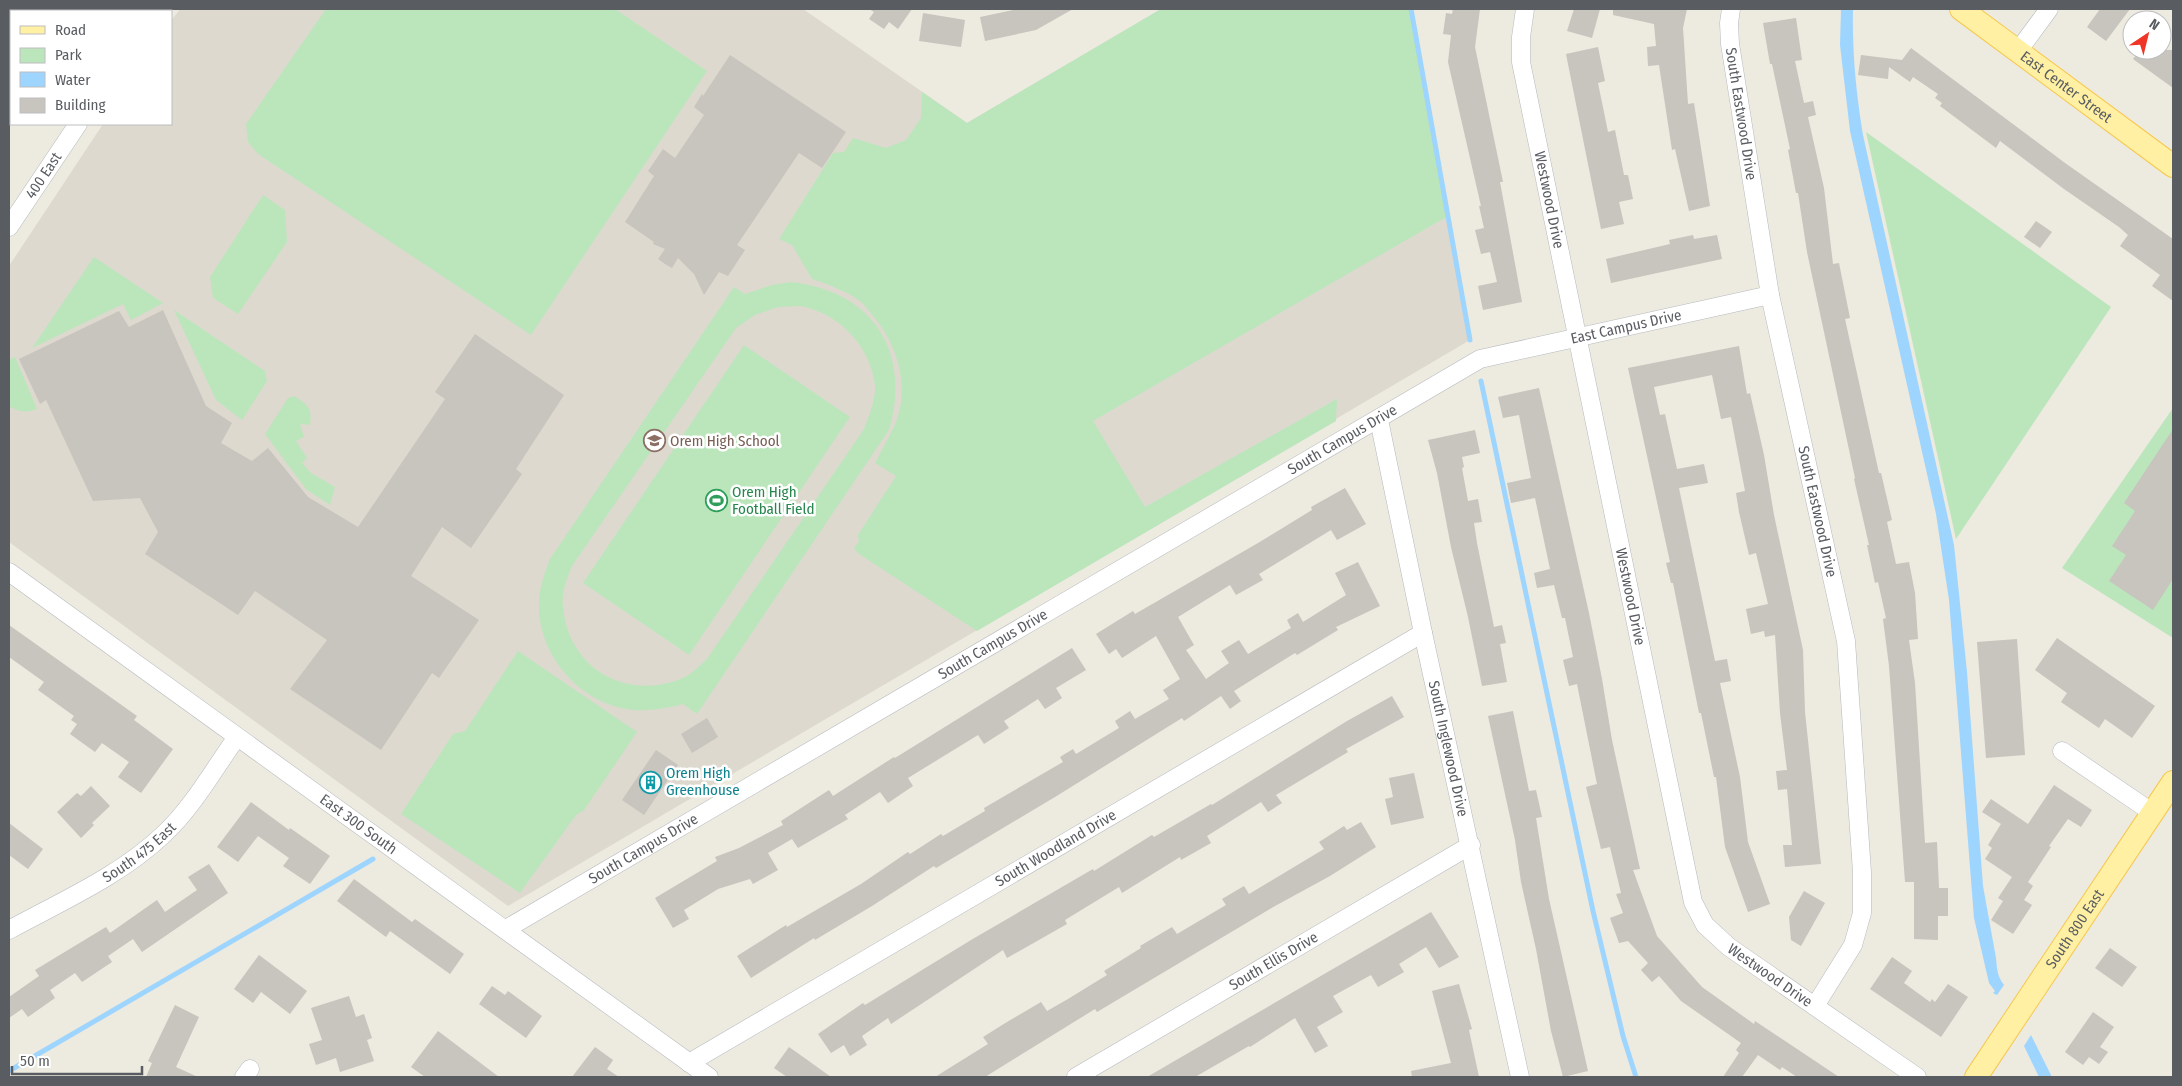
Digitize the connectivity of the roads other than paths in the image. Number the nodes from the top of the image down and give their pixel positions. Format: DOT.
graph roads {
  1 [pos="1525,9"];
  2 [pos="1732,9"];
  3 [pos="1961,9"];
  4 [pos="2049,9"];
  5 [pos="2018,51"];
  6 [pos="77,125"];
  7 [pos="2173,166"];
  8 [pos="9,227"];
  9 [pos="1770,295"];
  10 [pos="1577,336"];
  11 [pos="1480,359"];
  12 [pos="1379,420"];
  13 [pos="9,572"];
  14 [pos="1423,633"];
  15 [pos="237,737"];
  16 [pos="2062,751"];
  17 [pos="2173,782"];
  18 [pos="2153,813"];
  19 [pos="1471,846"];
  20 [pos="506,929"];
  21 [pos="9,930"];
  22 [pos="1815,1006"];
  23 [pos="689,1063"];
  24 [pos="709,1077"];
  25 [pos="1076,1077"];
  26 [pos="1520,1077"];
  27 [pos="1917,1077"];
  28 [pos="1976,1077"];
  1 -- 10 [label="street, Westwood Drive"];
  2 -- 9 [label="street, South Eastwood Drive"];
  3 -- 5 [label="main road, East Center Street"];
  4 -- 5 [label="street"];
  5 -- 7 [label="main road, East Center Street"];
  6 -- 8 [label="street, 400 East"];
  9 -- 10 [label="street, East Campus Drive"];
  9 -- 22 [label="street, South Eastwood Drive"];
  10 -- 11 [label="street, East Campus Drive"];
  10 -- 22 [label="street, Westwood Drive"];
  11 -- 12 [label="street, South Campus Drive"];
  12 -- 14 [label="street, South Inglewood Drive"];
  12 -- 20 [label="street, South Campus Drive"];
  13 -- 15 [label="street, East 300 South"];
  14 -- 19 [label="street, South Inglewood Drive"];
  14 -- 23 [label="street, South Woodland Drive"];
  15 -- 20 [label="street, East 300 South"];
  15 -- 21 [label="street, South 475 East"];
  16 -- 18 [label="street"];
  17 -- 18 [label="main road, South 800 East"];
  18 -- 28 [label="main road, South 800 East"];
  19 -- 25 [label="street, South Ellis Drive"];
  19 -- 26 [label="street, South Inglewood Drive"];
  20 -- 23 [label="street, East 300 South"];
  22 -- 27 [label="street, Westwood Drive"];
  23 -- 24 [label="street, East 300 South"];
}
